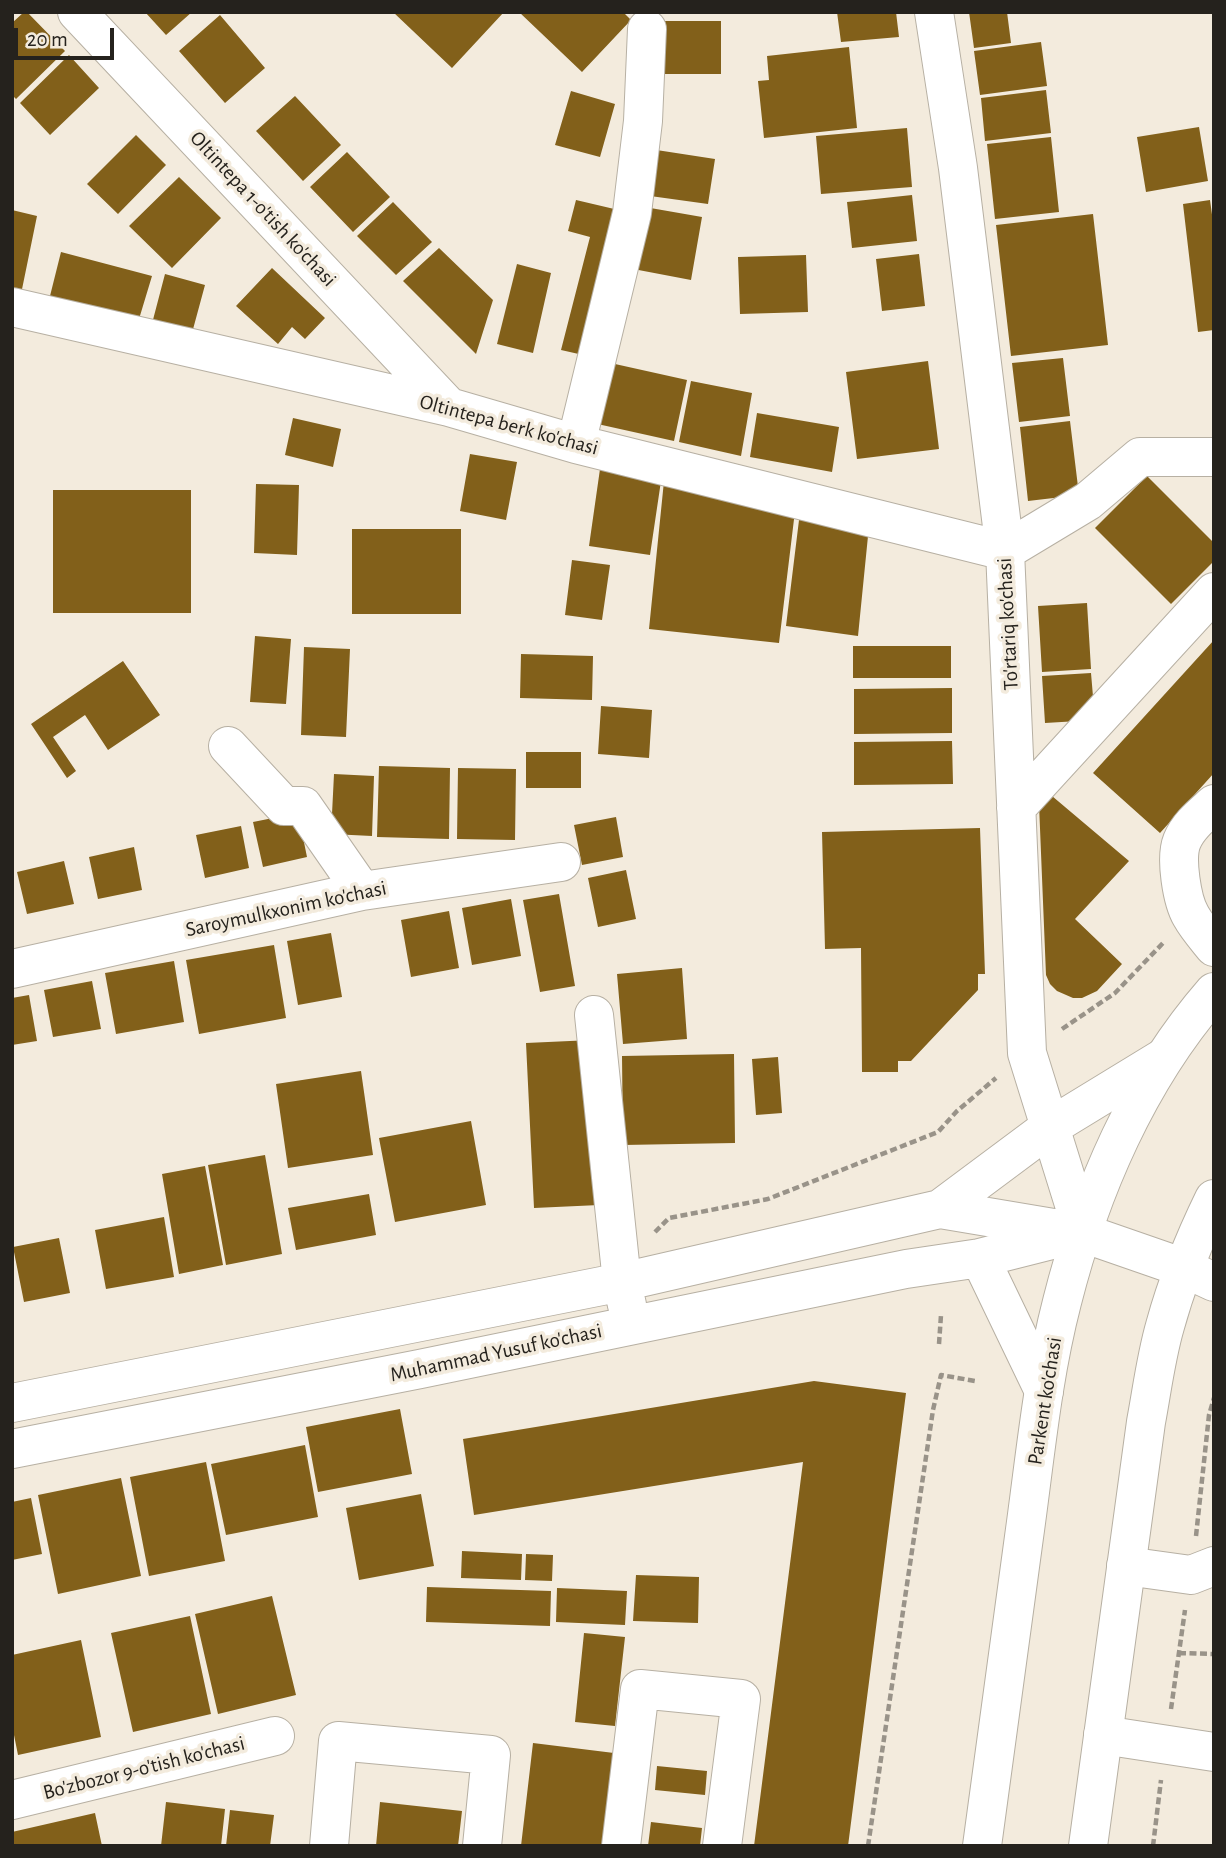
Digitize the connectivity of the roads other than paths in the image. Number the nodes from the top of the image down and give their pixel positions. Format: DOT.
graph roads {
  1 [pos="77,12"];
  2 [pos="934,12"];
  3 [pos="647,29"];
  4 [pos="12,307"];
  5 [pos="449,407"];
  6 [pos="576,444"];
  7 [pos="1214,457"];
  8 [pos="1005,551"];
  9 [pos="1214,592"];
  10 [pos="228,746"];
  11 [pos="1214,804"];
  12 [pos="1016,808"];
  13 [pos="561,862"];
  14 [pos="362,891"];
  15 [pos="1214,947"];
  16 [pos="12,969"];
  17 [pos="1214,992"];
  18 [pos="594,1015"];
  19 [pos="1163,1058"];
  20 [pos="1051,1127"];
  21 [pos="1214,1199"];
  22 [pos="940,1209"];
  23 [pos="1083,1233"];
  24 [pos="980,1258"];
  25 [pos="1199,1275"];
  26 [pos="622,1282"];
  27 [pos="630,1325"];
  28 [pos="1044,1391"];
  29 [pos="12,1403"];
  30 [pos="12,1449"];
  31 [pos="1126,1566"];
  32 [pos="1202,1570"];
  33 [pos="1103,1735"];
  34 [pos="275,1736"];
  35 [pos="1214,1752"];
  36 [pos="12,1800"];
  37 [pos="329,1846"];
  38 [pos="482,1846"];
  39 [pos="621,1846"];
  40 [pos="722,1846"];
  41 [pos="982,1846"];
  42 [pos="1088,1846"];
  1 -- 5 [label="street, Oltintepa 1-o'tish ko'chasi"];
  2 -- 8 [label="street, To'rtariq ko'chasi"];
  3 -- 6 [label="street"];
  4 -- 5 [label="street, Oltintepa berk ko'chasi"];
  5 -- 6 [label="street, Oltintepa berk ko'chasi"];
  6 -- 8 [label="street, Oltintepa berk ko'chasi"];
  7 -- 8 [label="street"];
  8 -- 12 [label="street, To'rtariq ko'chasi"];
  9 -- 12 [label="street"];
  10 -- 14 [label="street"];
  11 -- 15 [label="street"];
  12 -- 20 [label="street, To'rtariq ko'chasi"];
  13 -- 14 [label="street, Saroymulkxonim ko'chasi"];
  14 -- 16 [label="street, Saroymulkxonim ko'chasi"];
  17 -- 19 [label="street, Parkent ko'chasi"];
  18 -- 26 [label="street"];
  19 -- 20 [label="street, Muhammad Yusuf ko'chasi"];
  19 -- 23 [label="street, Parkent ko'chasi"];
  20 -- 22 [label="street, Muhammad Yusuf ko'chasi"];
  20 -- 23 [label="street, To'rtariq ko'chasi"];
  21 -- 25 [label="street"];
  22 -- 23 [label="street, Muhammad Yusuf ko'chasi"];
  22 -- 26 [label="street, Muhammad Yusuf ko'chasi"];
  23 -- 24 [label="street, Muhammad Yusuf ko'chasi"];
  23 -- 25 [label="street, Muhammad Yusuf ko'chasi"];
  23 -- 28 [label="street, Parkent ko'chasi"];
  24 -- 27 [label="street, Muhammad Yusuf ko'chasi"];
  24 -- 28 [label="street"];
  25 -- 31 [label="street"];
  26 -- 27 [label="street"];
  26 -- 29 [label="street, Muhammad Yusuf ko'chasi"];
  27 -- 30 [label="street, Muhammad Yusuf ko'chasi"];
  28 -- 41 [label="street, Parkent ko'chasi"];
  31 -- 32 [label="street"];
  31 -- 33 [label="street"];
  33 -- 35 [label="street"];
  33 -- 42 [label="street"];
  34 -- 36 [label="street, Bo'zbozor 9-o'tish ko'chasi"];
  37 -- 38 [label="street"];
  39 -- 40 [label="street"];
}
